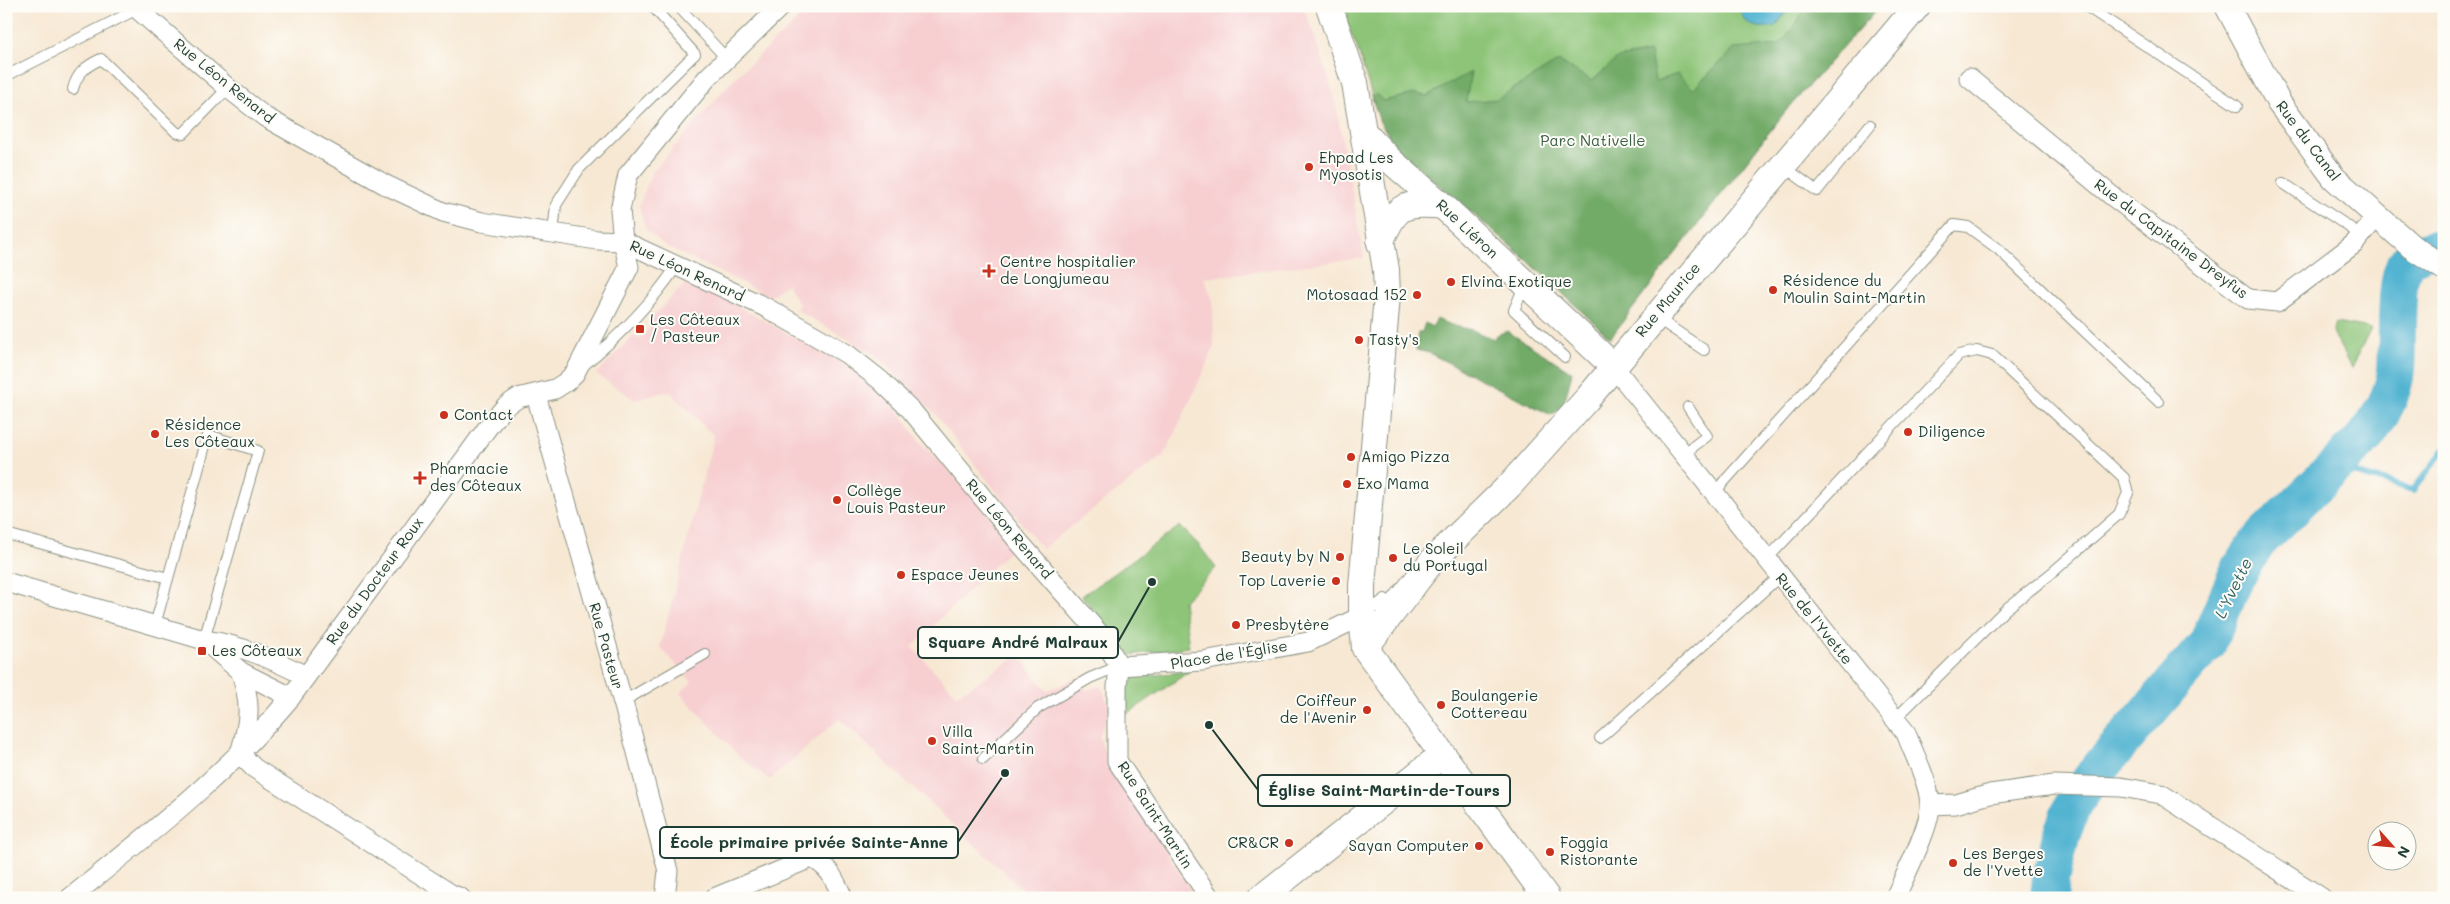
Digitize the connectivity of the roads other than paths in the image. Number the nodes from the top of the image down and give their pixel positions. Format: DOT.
graph roads {
  1 [pos="678,6"];
  2 [pos="781,6"];
  3 [pos="1329,6"];
  4 [pos="1917,6"];
  5 [pos="2086,6"];
  6 [pos="2227,6"];
  7 [pos="136,7"];
  8 [pos="654,8"];
  9 [pos="727,59"];
  10 [pos="7,74"];
  11 [pos="1969,78"];
  12 [pos="228,88"];
  13 [pos="73,90"];
  14 [pos="2236,106"];
  15 [pos="1870,125"];
  16 [pos="1364,134"];
  17 [pos="1783,165"];
  18 [pos="2283,183"];
  19 [pos="1442,206"];
  20 [pos="2377,216"];
  21 [pos="554,233"];
  22 [pos="2361,235"];
  23 [pos="623,241"];
  24 [pos="1380,243"];
  25 [pos="676,267"];
  26 [pos="2442,267"];
  27 [pos="1525,284"];
  28 [pos="1654,316"];
  29 [pos="1704,350"];
  30 [pos="1565,357"];
  31 [pos="1613,366"];
  32 [pos="575,373"];
  33 [pos="536,395"];
  34 [pos="2159,402"];
  35 [pos="1688,407"];
  36 [pos="1682,455"];
  37 [pos="1713,494"];
  38 [pos="6,534"];
  39 [pos="1766,560"];
  40 [pos="1780,576"];
  41 [pos="168,578"];
  42 [pos="6,582"];
  43 [pos="1362,586"];
  44 [pos="1412,588"];
  45 [pos="1385,599"];
  46 [pos="1362,616"];
  47 [pos="155,626"];
  48 [pos="204,640"];
  49 [pos="1365,648"];
  50 [pos="705,654"];
  51 [pos="1119,666"];
  52 [pos="241,672"];
  53 [pos="306,676"];
  54 [pos="291,697"];
  55 [pos="622,702"];
  56 [pos="1895,718"];
  57 [pos="1600,738"];
  58 [pos="240,754"];
  59 [pos="1442,754"];
  60 [pos="982,759"];
  61 [pos="1930,805"];
  62 [pos="70,898"];
  63 [pos="461,898"];
  64 [pos="665,898"];
  65 [pos="714,898"];
  66 [pos="843,898"];
  67 [pos="1210,898"];
  68 [pos="1261,898"];
  69 [pos="1547,898"];
  70 [pos="1895,898"];
  71 [pos="2322,898"];
  1 -- 9 [label="lane"];
  2 -- 9 [label="street, Rue du Docteur Roux"];
  3 -- 16 [label="main road"];
  4 -- 17 [label="main road, Rue Maurice"];
  5 -- 14 [label="lane"];
  6 -- 20 [label="street, Rue du Canal"];
  7 -- 10 [label="lane"];
  7 -- 12 [label="street, Rue Léon Renard"];
  8 -- 21 [label="lane"];
  9 -- 23 [label="street, Rue du Docteur Roux"];
  11 -- 22 [label="street, Rue du Capitaine Dreyfus"];
  12 -- 13 [label="lane"];
  12 -- 21 [label="street, Rue Léon Renard"];
  15 -- 17 [label="lane"];
  16 -- 19 [label="main road, Rue Liéron"];
  16 -- 24 [label="main road"];
  17 -- 28 [label="main road, Rue Maurice"];
  18 -- 22 [label="lane"];
  19 -- 24 [label="main road"];
  19 -- 27 [label="main road, Rue Liéron"];
  20 -- 22 [label="street, Rue du Capitaine Dreyfus"];
  20 -- 26 [label="street, Rue du Canal"];
  21 -- 23 [label="street, Rue Léon Renard"];
  23 -- 25 [label="street, Rue Léon Renard"];
  23 -- 32 [label="street, Rue du Docteur Roux"];
  24 -- 43 [label="main road"];
  25 -- 32 [label="lane"];
  25 -- 51 [label="street, Rue Léon Renard"];
  27 -- 30 [label="lane"];
  27 -- 31 [label="main road, Rue Liéron"];
  28 -- 29 [label="lane"];
  28 -- 31 [label="main road, Rue Maurice"];
  31 -- 36 [label="street, Rue de l'Yvette"];
  31 -- 44 [label="main road, Rue Maurice"];
  32 -- 33 [label="street, Rue du Docteur Roux"];
  33 -- 53 [label="street, Rue du Docteur Roux"];
  33 -- 55 [label="street, Rue Pasteur"];
  34 -- 37 [label="lane"];
  35 -- 36 [label="lane"];
  36 -- 37 [label="street, Rue de l'Yvette"];
  37 -- 39 [label="street, Rue de l'Yvette"];
  38 -- 41 [label="lane"];
  39 -- 40 [label="street, Rue de l'Yvette"];
  39 -- 56 [label="lane"];
  40 -- 56 [label="street, Rue de l'Yvette"];
  40 -- 57 [label="lane"];
  41 -- 47 [label="lane"];
  41 -- 48 [label="lane"];
  42 -- 47 [label="street"];
  43 -- 45 [label="main road"];
  43 -- 46 [label="main road"];
  44 -- 45 [label="main road"];
  44 -- 49 [label="main road, Rue Maurice"];
  45 -- 46 [label="lane"];
  46 -- 49 [label="main road"];
  46 -- 51 [label="street, Place de l'Église"];
  47 -- 48 [label="street"];
  48 -- 52 [label="street"];
  48 -- 53 [label="street"];
  49 -- 59 [label="main road"];
  50 -- 55 [label="lane"];
  51 -- 60 [label="lane"];
  51 -- 67 [label="street, Rue Saint-Martin"];
  52 -- 54 [label="street"];
  52 -- 58 [label="street"];
  53 -- 54 [label="street, Rue du Docteur Roux"];
  54 -- 58 [label="street, Rue du Docteur Roux"];
  55 -- 64 [label="street, Rue Pasteur"];
  56 -- 61 [label="street, Rue de l'Yvette"];
  58 -- 62 [label="street, Rue du Docteur Roux"];
  58 -- 63 [label="street"];
  59 -- 68 [label="main road"];
  59 -- 69 [label="main road"];
  61 -- 70 [label="street"];
  61 -- 71 [label="street"];
  65 -- 66 [label="street"];
}
